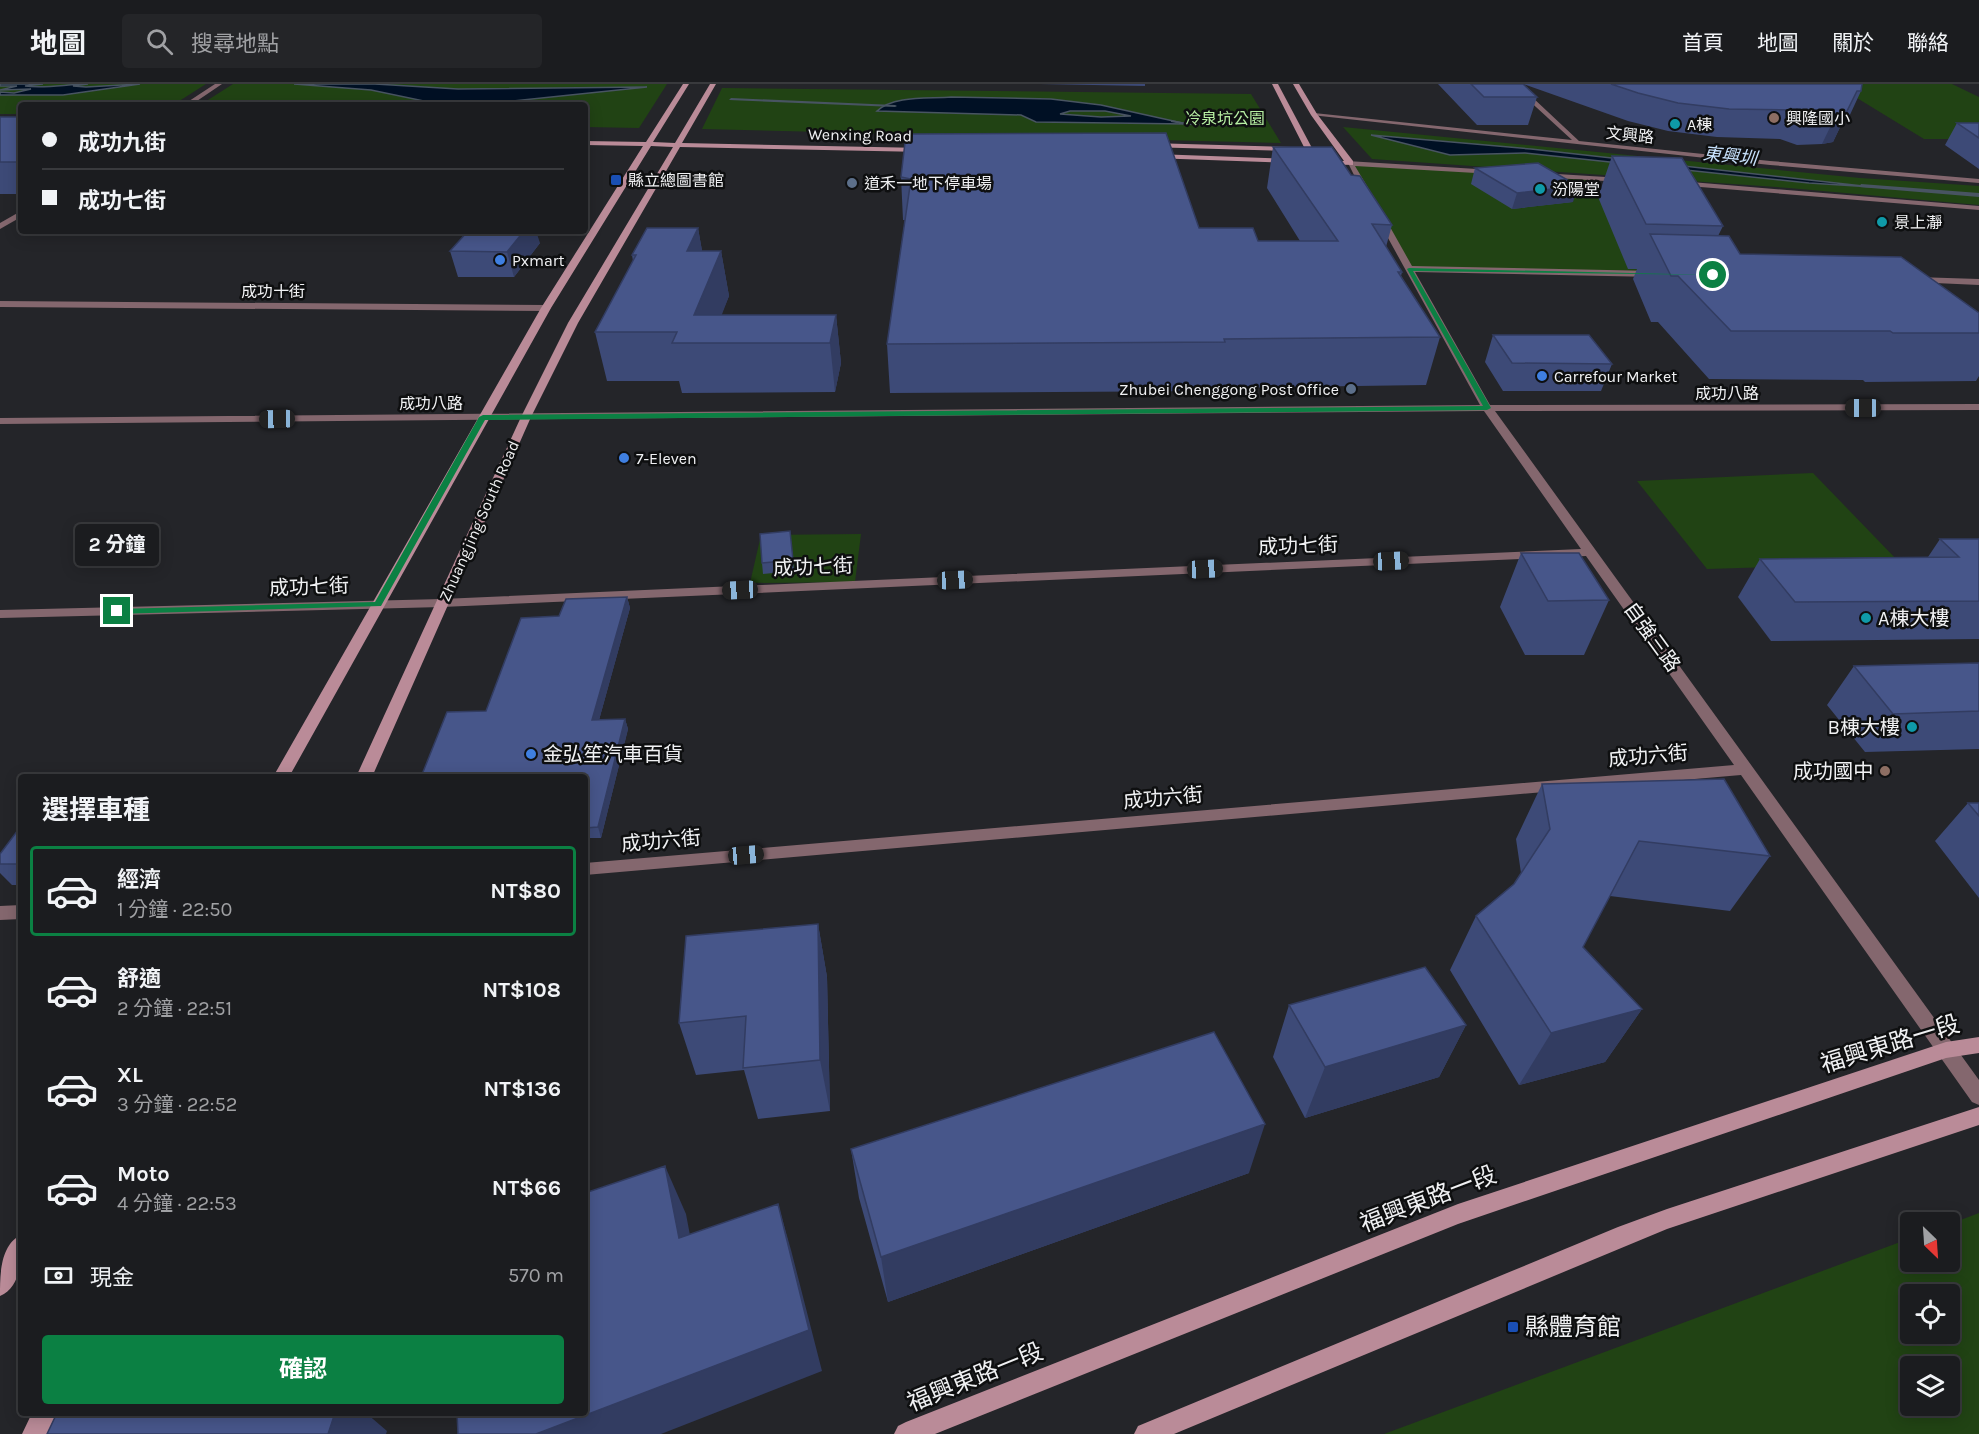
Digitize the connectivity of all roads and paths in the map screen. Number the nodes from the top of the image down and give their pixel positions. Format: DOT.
graph roads {
  1 [pos="219,84"];
  2 [pos="686,84"];
  3 [pos="713,84"];
  4 [pos="1275,84"];
  5 [pos="1296,84"];
  6 [pos="1514,84"];
  7 [pos="191,102"];
  8 [pos="1314,115"];
  9 [pos="666,134"];
  10 [pos="650,137"];
  11 [pos="676,139"];
  12 [pos="1573,142"];
  13 [pos="588,143"];
  14 [pos="1141,145"];
  15 [pos="1308,149"];
  16 [pos="1339,149"];
  17 [pos="938,150"];
  18 [pos="1148,156"];
  19 [pos="1299,161"];
  20 [pos="1310,161"];
  21 [pos="1350,163"];
  22 [pos="1499,172"];
  23 [pos="1535,175"];
  24 [pos="1627,180"];
  25 [pos="1979,181"];
  26 [pos="1674,183"];
  27 [pos="1371,200"];
  28 [pos="1979,208"];
  29 [pos="1376,210"];
  30 [pos="18,215"];
  31 [pos="0,219"];
  32 [pos="11,219"];
  33 [pos="18,219"];
  34 [pos="0,227"];
  35 [pos="589,231"];
  36 [pos="587,234"];
  37 [pos="1409,269"];
  38 [pos="1667,274"];
  39 [pos="1910,280"];
  40 [pos="1979,282"];
  41 [pos="0,304"];
  42 [pos="546,308"];
  43 [pos="1979,407"];
  44 [pos="1487,408"];
  45 [pos="483,417"];
  46 [pos="526,417"];
  47 [pos="0,421"];
  48 [pos="1591,552"];
  49 [pos="442,603"];
  50 [pos="378,604"];
  51 [pos="0,614"];
  52 [pos="1746,769"];
  53 [pos="283,774"];
  54 [pos="365,774"];
  55 [pos="588,869"];
  56 [pos="18,912"];
  57 [pos="0,913"];
  58 [pos="1979,1045"];
  59 [pos="1946,1050"];
  60 [pos="1979,1096"];
  61 [pos="1979,1116"];
  62 [pos="18,1252"];
  63 [pos="0,1285"];
  64 [pos="43,1416"];
  65 [pos="34,1434"];
  66 [pos="906,1434"];
  67 [pos="1146,1434"];
  1 -- 7 [label="street"];
  2 -- 10 [label="street"];
  3 -- 11 [label="street, Zhuangjing South Road"];
  4 -- 15 [label="street"];
  5 -- 8 [label="street"];
  6 -- 12 [label="street"];
  8 -- 12 [label="street, 文興路"];
  8 -- 16 [label="street"];
  9 -- 10 [label="street, Wenxing Road"];
  10 -- 11 [label="street, Wenxing Road"];
  10 -- 13 [label="street, Wenxing Road"];
  10 -- 35 [label="street"];
  11 -- 17 [label="street, Wenxing Road"];
  11 -- 46 [label="street, Zhuangjing South Road"];
  12 -- 25 [label="street, 文興路"];
  14 -- 15 [label="street"];
  15 -- 16 [label="street"];
  15 -- 21 [label="street"];
  16 -- 21 [label="street"];
  18 -- 19 [label="street"];
  20 -- 21 [label="street"];
  21 -- 22 [label="street"];
  21 -- 27 [label="street"];
  23 -- 24 [label="street"];
  26 -- 28 [label="street"];
  29 -- 37 [label="street, 自強三路"];
  30 -- 32 [label="street"];
  31 -- 32 [label="street"];
  32 -- 33 [label="street"];
  32 -- 34 [label="street"];
  36 -- 42 [label="street"];
  37 -- 38 [label="street"];
  37 -- 44 [label="street, 自強三路"];
  39 -- 40 [label="street"];
  41 -- 42 [label="street, 成功十街"];
  42 -- 45 [label="street"];
  43 -- 44 [label="street, 成功八路"];
  44 -- 46 [label="street, 成功八路"];
  44 -- 48 [label="street, 自強三路"];
  45 -- 46 [label="street, 成功八路"];
  45 -- 47 [label="street, 成功八路"];
  45 -- 50 [label="street"];
  46 -- 49 [label="street, Zhuangjing South Road"];
  48 -- 49 [label="street, 成功七街"];
  48 -- 52 [label="street, 自強三路"];
  49 -- 50 [label="street, 成功七街"];
  49 -- 54 [label="street, Zhuangjing South Road"];
  50 -- 51 [label="street, 成功七街"];
  50 -- 53 [label="street"];
  52 -- 55 [label="street, 成功六街"];
  52 -- 59 [label="street, 自強三路"];
  56 -- 57 [label="street"];
  58 -- 59 [label="street, 福興東路一段"];
  59 -- 60 [label="street, 自強三路"];
  59 -- 66 [label="street, 福興東路一段"];
  61 -- 67 [label="street"];
  62 -- 63 [label="street"];
  64 -- 65 [label="street"];
}
